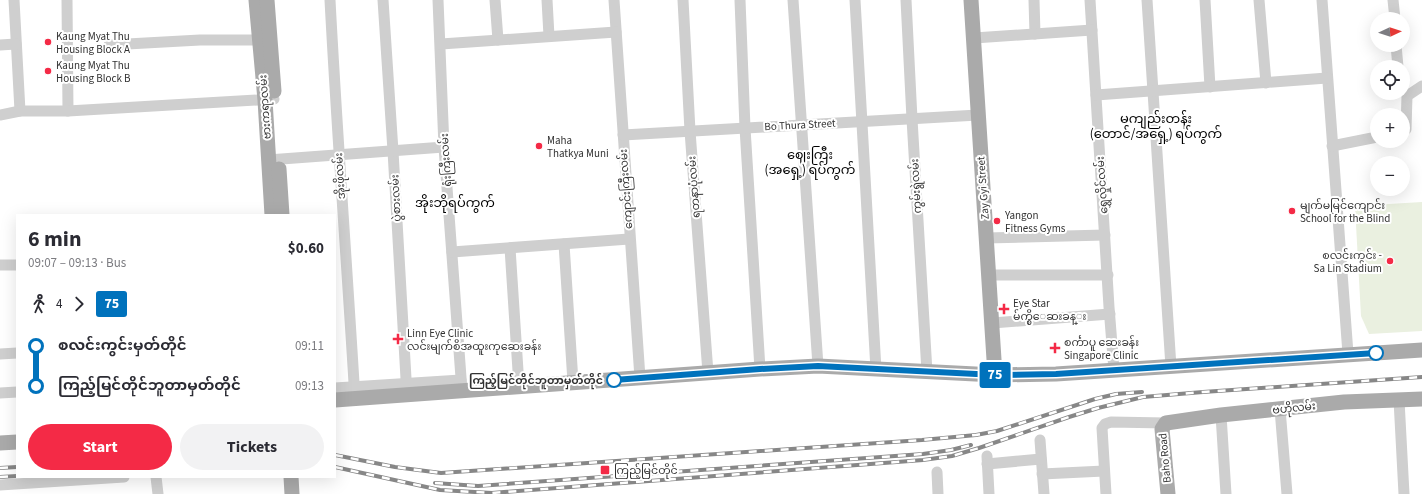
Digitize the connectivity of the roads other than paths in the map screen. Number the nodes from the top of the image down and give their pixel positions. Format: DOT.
graph roads {
  1 [pos="14,0"];
  2 [pos="67,0"];
  3 [pos="256,0"];
  4 [pos="267,0"];
  5 [pos="330,0"];
  6 [pos="383,0"];
  7 [pos="438,0"];
  8 [pos="495,0"];
  9 [pos="547,0"];
  10 [pos="614,0"];
  11 [pos="683,0"];
  12 [pos="740,0"];
  13 [pos="793,0"];
  14 [pos="855,0"];
  15 [pos="906,0"];
  16 [pos="972,0"];
  17 [pos="1034,0"];
  18 [pos="1090,0"];
  19 [pos="1147,0"];
  20 [pos="1205,0"];
  21 [pos="1259,0"];
  22 [pos="1322,0"];
  23 [pos="1393,0"];
  24 [pos="1394,12"];
  25 [pos="1092,30"];
  26 [pos="616,32"];
  27 [pos="1035,34"];
  28 [pos="549,36"];
  29 [pos="974,38"];
  30 [pos="265,40"];
  31 [pos="498,40"];
  32 [pos="16,44"];
  33 [pos="441,44"];
  34 [pos="0,45"];
  35 [pos="109,45"];
  36 [pos="1327,78"];
  37 [pos="1266,83"];
  38 [pos="1210,86"];
  39 [pos="1422,86"];
  40 [pos="1152,91"];
  41 [pos="1096,95"];
  42 [pos="270,100"];
  43 [pos="1407,108"];
  44 [pos="20,111"];
  45 [pos="68,111"];
  46 [pos="0,115"];
  47 [pos="978,115"];
  48 [pos="912,119"];
  49 [pos="862,122"];
  50 [pos="802,125"];
  51 [pos="745,128"];
  52 [pos="690,131"];
  53 [pos="623,135"];
  54 [pos="1370,138"];
  55 [pos="1332,146"];
  56 [pos="444,147"];
  57 [pos="393,151"];
  58 [pos="338,154"];
  59 [pos="274,159"];
  60 [pos="272,214"];
  61 [pos="282,214"];
  62 [pos="1105,235"];
  63 [pos="986,238"];
  64 [pos="629,239"];
  65 [pos="564,244"];
  66 [pos="510,248"];
  67 [pos="452,252"];
  68 [pos="16,264"];
  69 [pos="0,265"];
  70 [pos="988,275"];
  71 [pos="1108,275"];
  72 [pos="1110,314"];
  73 [pos="992,323"];
  74 [pos="1422,350"];
  75 [pos="16,353"];
  76 [pos="0,354"];
  77 [pos="1348,354"];
  78 [pos="818,366"];
  79 [pos="1171,367"];
  80 [pos="760,369"];
  81 [pos="876,370"];
  82 [pos="1114,370"];
  83 [pos="926,372"];
  84 [pos="708,373"];
  85 [pos="996,375"];
  86 [pos="640,378"];
  87 [pos="574,382"];
  88 [pos="462,385"];
  89 [pos="519,386"];
  90 [pos="336,388"];
  91 [pos="406,390"];
  92 [pos="16,392"];
  93 [pos="0,393"];
  94 [pos="355,393"];
  95 [pos="1422,399"];
  96 [pos="336,400"];
  97 [pos="1399,400"];
  98 [pos="1280,409"];
  99 [pos="1221,415"];
  100 [pos="1166,423"];
  101 [pos="1040,440"];
  102 [pos="16,442"];
  103 [pos="0,443"];
  104 [pos="1041,459"];
  105 [pos="937,472"];
  106 [pos="1104,472"];
  107 [pos="1042,474"];
  108 [pos="108,478"];
  109 [pos="156,478"];
  110 [pos="291,478"];
  111 [pos="0,485"];
  112 [pos="158,494"];
  113 [pos="292,494"];
  114 [pos="938,494"];
  115 [pos="989,494"];
  116 [pos="1044,494"];
  117 [pos="1106,494"];
  118 [pos="1168,494"];
  119 [pos="1226,494"];
  120 [pos="1287,494"];
  121 [pos="1404,494"];
  1 -- 32 [label="street"];
  2 -- 45 [label="street"];
  3 -- 30 [label="main road, ဗားကရာလမ်း"];
  4 -- 30 [label="main road, ဗားကရာလမ်း"];
  5 -- 58 [label="street, အိုးဖိုလမ်း"];
  6 -- 57 [label="street, ပွဲစားလမ်း"];
  7 -- 33 [label="street, ရုံးကြီးလမ်း"];
  8 -- 31 [label="street"];
  9 -- 28 [label="street"];
  10 -- 26 [label="street, ကျောင်းကြီးလမ်း"];
  11 -- 52 [label="street, ရတနာပုံလမ်း"];
  12 -- 51 [label="street"];
  13 -- 50 [label="street"];
  14 -- 49 [label="street"];
  15 -- 48 [label="street, ကွမ်းရွဲလမ်း"];
  16 -- 29 [label="main road, Zay Gyi Street"];
  17 -- 27 [label="street"];
  18 -- 25 [label="street, ရွှေလှိုင်လမ်း"];
  19 -- 40 [label="street"];
  20 -- 38 [label="street"];
  21 -- 37 [label="street"];
  22 -- 36 [label="street"];
  23 -- 24 [label="street"];
  25 -- 27 [label="street"];
  25 -- 41 [label="street, ရွှေလှိုင်လမ်း"];
  26 -- 28 [label="street"];
  26 -- 53 [label="street, ကျောင်းကြီးလမ်း"];
  27 -- 29 [label="street"];
  28 -- 31 [label="street"];
  29 -- 47 [label="main road, Zay Gyi Street"];
  30 -- 35 [label="street"];
  30 -- 42 [label="main road, ဗားကရာလမ်း"];
  31 -- 33 [label="street"];
  32 -- 34 [label="street"];
  32 -- 44 [label="street"];
  33 -- 56 [label="street, ရုံးကြီးလမ်း"];
  36 -- 37 [label="street"];
  36 -- 55 [label="street"];
  37 -- 38 [label="street"];
  38 -- 40 [label="street"];
  39 -- 43 [label="street"];
  40 -- 41 [label="street"];
  40 -- 79 [label="street"];
  41 -- 62 [label="street, ရွှေလှိုင်လမ်း"];
  42 -- 45 [label="street"];
  42 -- 59 [label="main road, ဗားကရာလမ်း"];
  44 -- 45 [label="street"];
  44 -- 46 [label="street"];
  47 -- 48 [label="street, Bo Thura Street"];
  47 -- 63 [label="main road, Zay Gyi Street"];
  48 -- 49 [label="street, Bo Thura Street"];
  48 -- 83 [label="street, ကွမ်းရွဲလမ်း"];
  49 -- 50 [label="street, Bo Thura Street"];
  49 -- 81 [label="street"];
  50 -- 51 [label="street, Bo Thura Street"];
  50 -- 78 [label="street"];
  51 -- 52 [label="street, Bo Thura Street"];
  51 -- 80 [label="street"];
  52 -- 53 [label="street, Bo Thura Street"];
  52 -- 84 [label="street, ရတနာပုံလမ်း"];
  53 -- 64 [label="street, ကျောင်းကြီးလမ်း"];
  54 -- 55 [label="street"];
  55 -- 77 [label="street"];
  56 -- 57 [label="street"];
  56 -- 67 [label="street, ရုံးကြီးလမ်း"];
  57 -- 58 [label="street"];
  57 -- 91 [label="street, ပွဲစားလမ်း"];
  58 -- 59 [label="street"];
  58 -- 94 [label="street, အိုးဖိုလမ်း"];
  59 -- 60 [label="main road, ဗားကရာလမ်း"];
  59 -- 61 [label="main road, ဗားကရာလမ်း"];
  62 -- 63 [label="street"];
  62 -- 71 [label="street, ရွှေလှိုင်လမ်း"];
  63 -- 70 [label="main road, Zay Gyi Street"];
  64 -- 65 [label="street"];
  64 -- 86 [label="street, ကျောင်းကြီးလမ်း"];
  65 -- 66 [label="street"];
  65 -- 87 [label="street"];
  66 -- 67 [label="street"];
  66 -- 89 [label="street"];
  67 -- 88 [label="street, ရုံးကြီးလမ်း"];
  68 -- 69 [label="street"];
  70 -- 71 [label="street"];
  70 -- 73 [label="main road, Zay Gyi Street"];
  71 -- 72 [label="street, ရွှေလှိုင်လမ်း"];
  72 -- 73 [label="street"];
  72 -- 82 [label="street, ရွှေလှိုင်လမ်း"];
  73 -- 85 [label="main road, Zay Gyi Street"];
  74 -- 77 [label="main road"];
  75 -- 76 [label="street"];
  77 -- 79 [label="main road"];
  78 -- 80 [label="main road"];
  78 -- 81 [label="main road"];
  79 -- 82 [label="main road"];
  80 -- 84 [label="main road"];
  81 -- 83 [label="main road"];
  82 -- 85 [label="main road"];
  83 -- 85 [label="main road"];
  84 -- 86 [label="main road"];
  86 -- 87 [label="main road"];
  87 -- 89 [label="main road"];
  88 -- 89 [label="main road"];
  88 -- 91 [label="main road"];
  90 -- 94 [label="street"];
  91 -- 94 [label="main road"];
  92 -- 93 [label="street"];
  94 -- 96 [label="main road"];
  95 -- 97 [label="main road, ဗဟိုလမ်း"];
  97 -- 98 [label="main road, ဗဟိုလမ်း"];
  97 -- 121 [label="street"];
  98 -- 99 [label="main road, ဗဟိုလမ်း"];
  98 -- 120 [label="street"];
  99 -- 100 [label="main road, ဗဟိုလမ်း"];
  99 -- 119 [label="street"];
  100 -- 106 [label="street"];
  100 -- 118 [label="main road, Baho Road"];
  101 -- 104 [label="street"];
  102 -- 103 [label="main road"];
  104 -- 107 [label="street"];
  104 -- 115 [label="street"];
  105 -- 114 [label="street"];
  106 -- 107 [label="street"];
  106 -- 117 [label="street"];
  107 -- 116 [label="street"];
  108 -- 111 [label="street"];
  109 -- 112 [label="street"];
  110 -- 113 [label="main road"];
}
